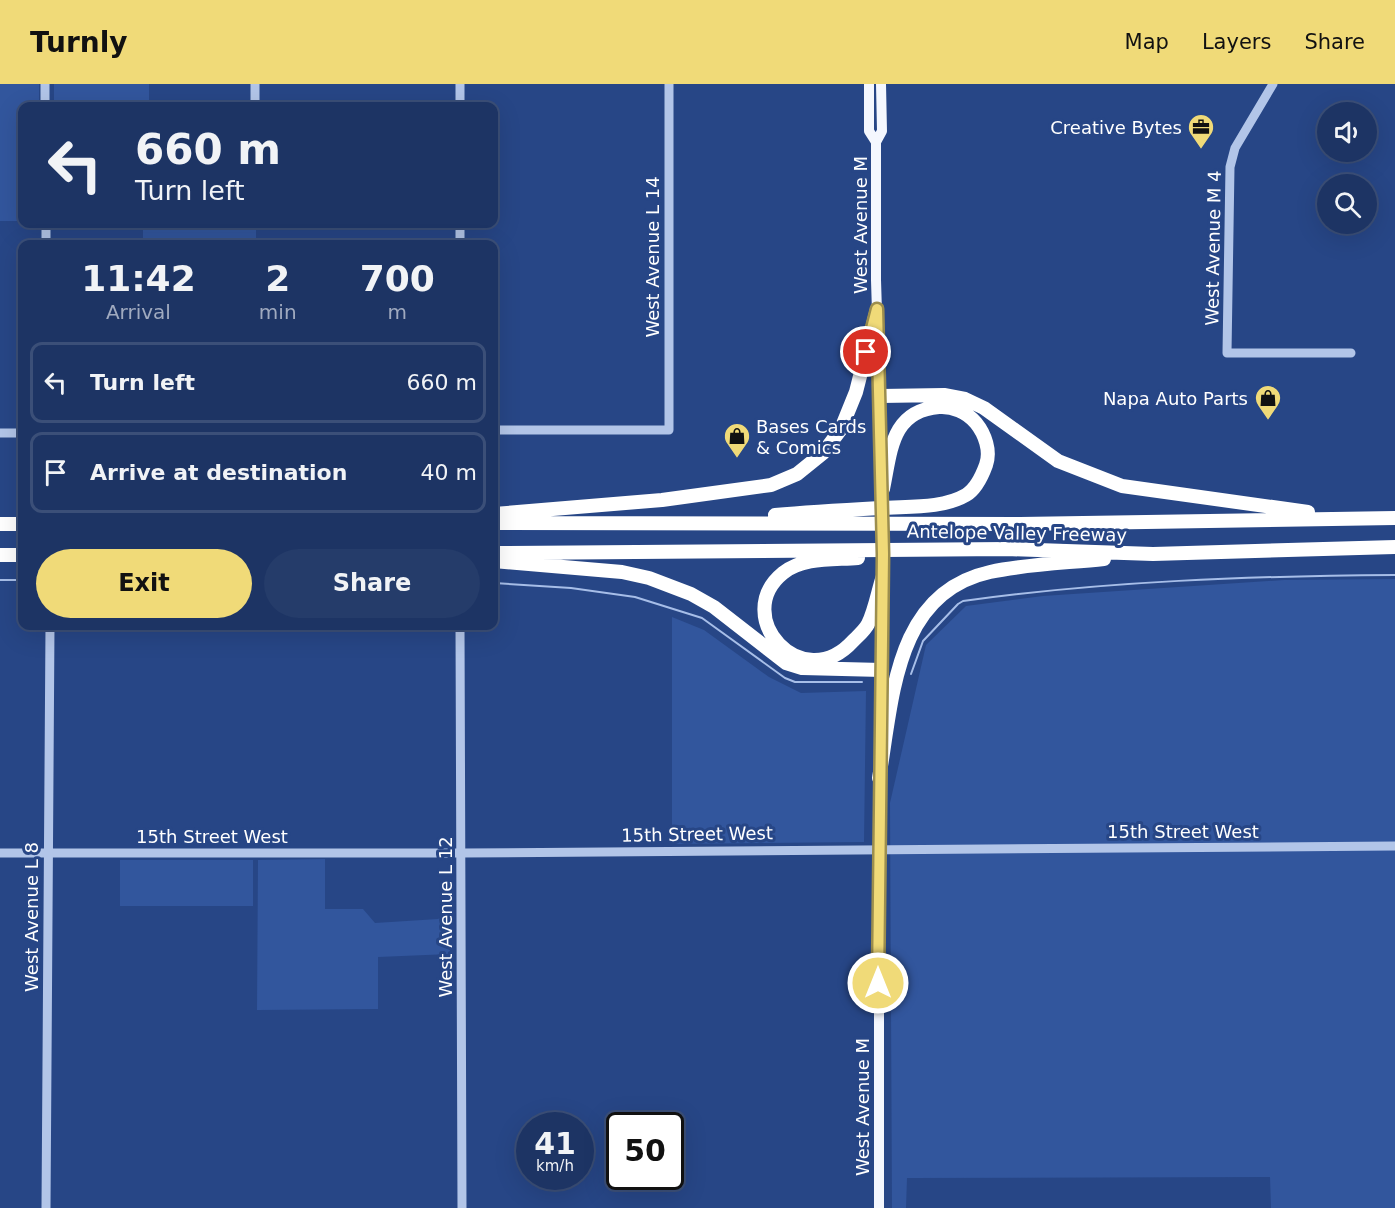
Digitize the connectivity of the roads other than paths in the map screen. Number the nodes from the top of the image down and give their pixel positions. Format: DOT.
graph roads {
  1 [pos="45,84"];
  2 [pos="255,84"];
  3 [pos="460,84"];
  4 [pos="669,84"];
  5 [pos="868,84"];
  6 [pos="881,84"];
  7 [pos="1273,84"];
  8 [pos="45,102"];
  9 [pos="255,102"];
  10 [pos="460,102"];
  11 [pos="876,142"];
  12 [pos="877,309"];
  13 [pos="1351,352"];
  14 [pos="881,396"];
  15 [pos="498,430"];
  16 [pos="0,433"];
  17 [pos="18,433"];
  18 [pos="883,489"];
  19 [pos="498,514"];
  20 [pos="1358,518"];
  21 [pos="1395,518"];
  22 [pos="498,523"];
  23 [pos="663,523"];
  24 [pos="0,524"];
  25 [pos="18,524"];
  26 [pos="1395,547"];
  27 [pos="1007,549"];
  28 [pos="498,553"];
  29 [pos="1153,554"];
  30 [pos="0,555"];
  31 [pos="18,555"];
  32 [pos="498,561"];
  33 [pos="883,576"];
  34 [pos="50,630"];
  35 [pos="460,630"];
  36 [pos="882,670"];
  37 [pos="879,778"];
  38 [pos="1395,846"];
  39 [pos="878,850"];
  40 [pos="0,853"];
  41 [pos="47,853"];
  42 [pos="462,853"];
  43 [pos="46,1208"];
  44 [pos="462,1208"];
  45 [pos="879,1208"];
  1 -- 8 [label="street"];
  2 -- 9 [label="street"];
  3 -- 10 [label="street"];
  4 -- 15 [label="street, West Avenue L 14"];
  5 -- 11 [label="main road, West Avenue M"];
  6 -- 11 [label="main road, West Avenue M"];
  7 -- 13 [label="street, West Avenue M 4"];
  11 -- 12 [label="main road, West Avenue M"];
  12 -- 14 [label="main road, West Avenue M"];
  12 -- 19 [label="highway"];
  14 -- 18 [label="main road, West Avenue M"];
  14 -- 20 [label="highway"];
  16 -- 17 [label="street"];
  18 -- 23 [label="highway"];
  18 -- 33 [label="main road, West Avenue M, bridge"];
  20 -- 21 [label="highway, Antelope Valley Freeway"];
  20 -- 23 [label="highway, Antelope Valley Freeway"];
  22 -- 23 [label="highway, Antelope Valley Freeway"];
  24 -- 25 [label="highway"];
  26 -- 29 [label="highway, Antelope Valley Freeway"];
  27 -- 28 [label="highway, Antelope Valley Freeway"];
  27 -- 29 [label="highway, Antelope Valley Freeway"];
  27 -- 33 [label="highway"];
  29 -- 37 [label="highway"];
  30 -- 31 [label="highway"];
  32 -- 36 [label="highway"];
  33 -- 36 [label="main road, West Avenue M"];
  34 -- 41 [label="street, West Avenue L 8"];
  35 -- 42 [label="street, West Avenue L 12"];
  36 -- 37 [label="main road, West Avenue M"];
  37 -- 39 [label="main road, West Avenue M"];
  38 -- 39 [label="street, 15th Street West"];
  39 -- 42 [label="street, 15th Street West"];
  39 -- 45 [label="main road, West Avenue M"];
  40 -- 41 [label="street, 15th Street West"];
  41 -- 42 [label="street, 15th Street West"];
  41 -- 43 [label="street, West Avenue L 8"];
  42 -- 44 [label="street, West Avenue L 12"];
}
